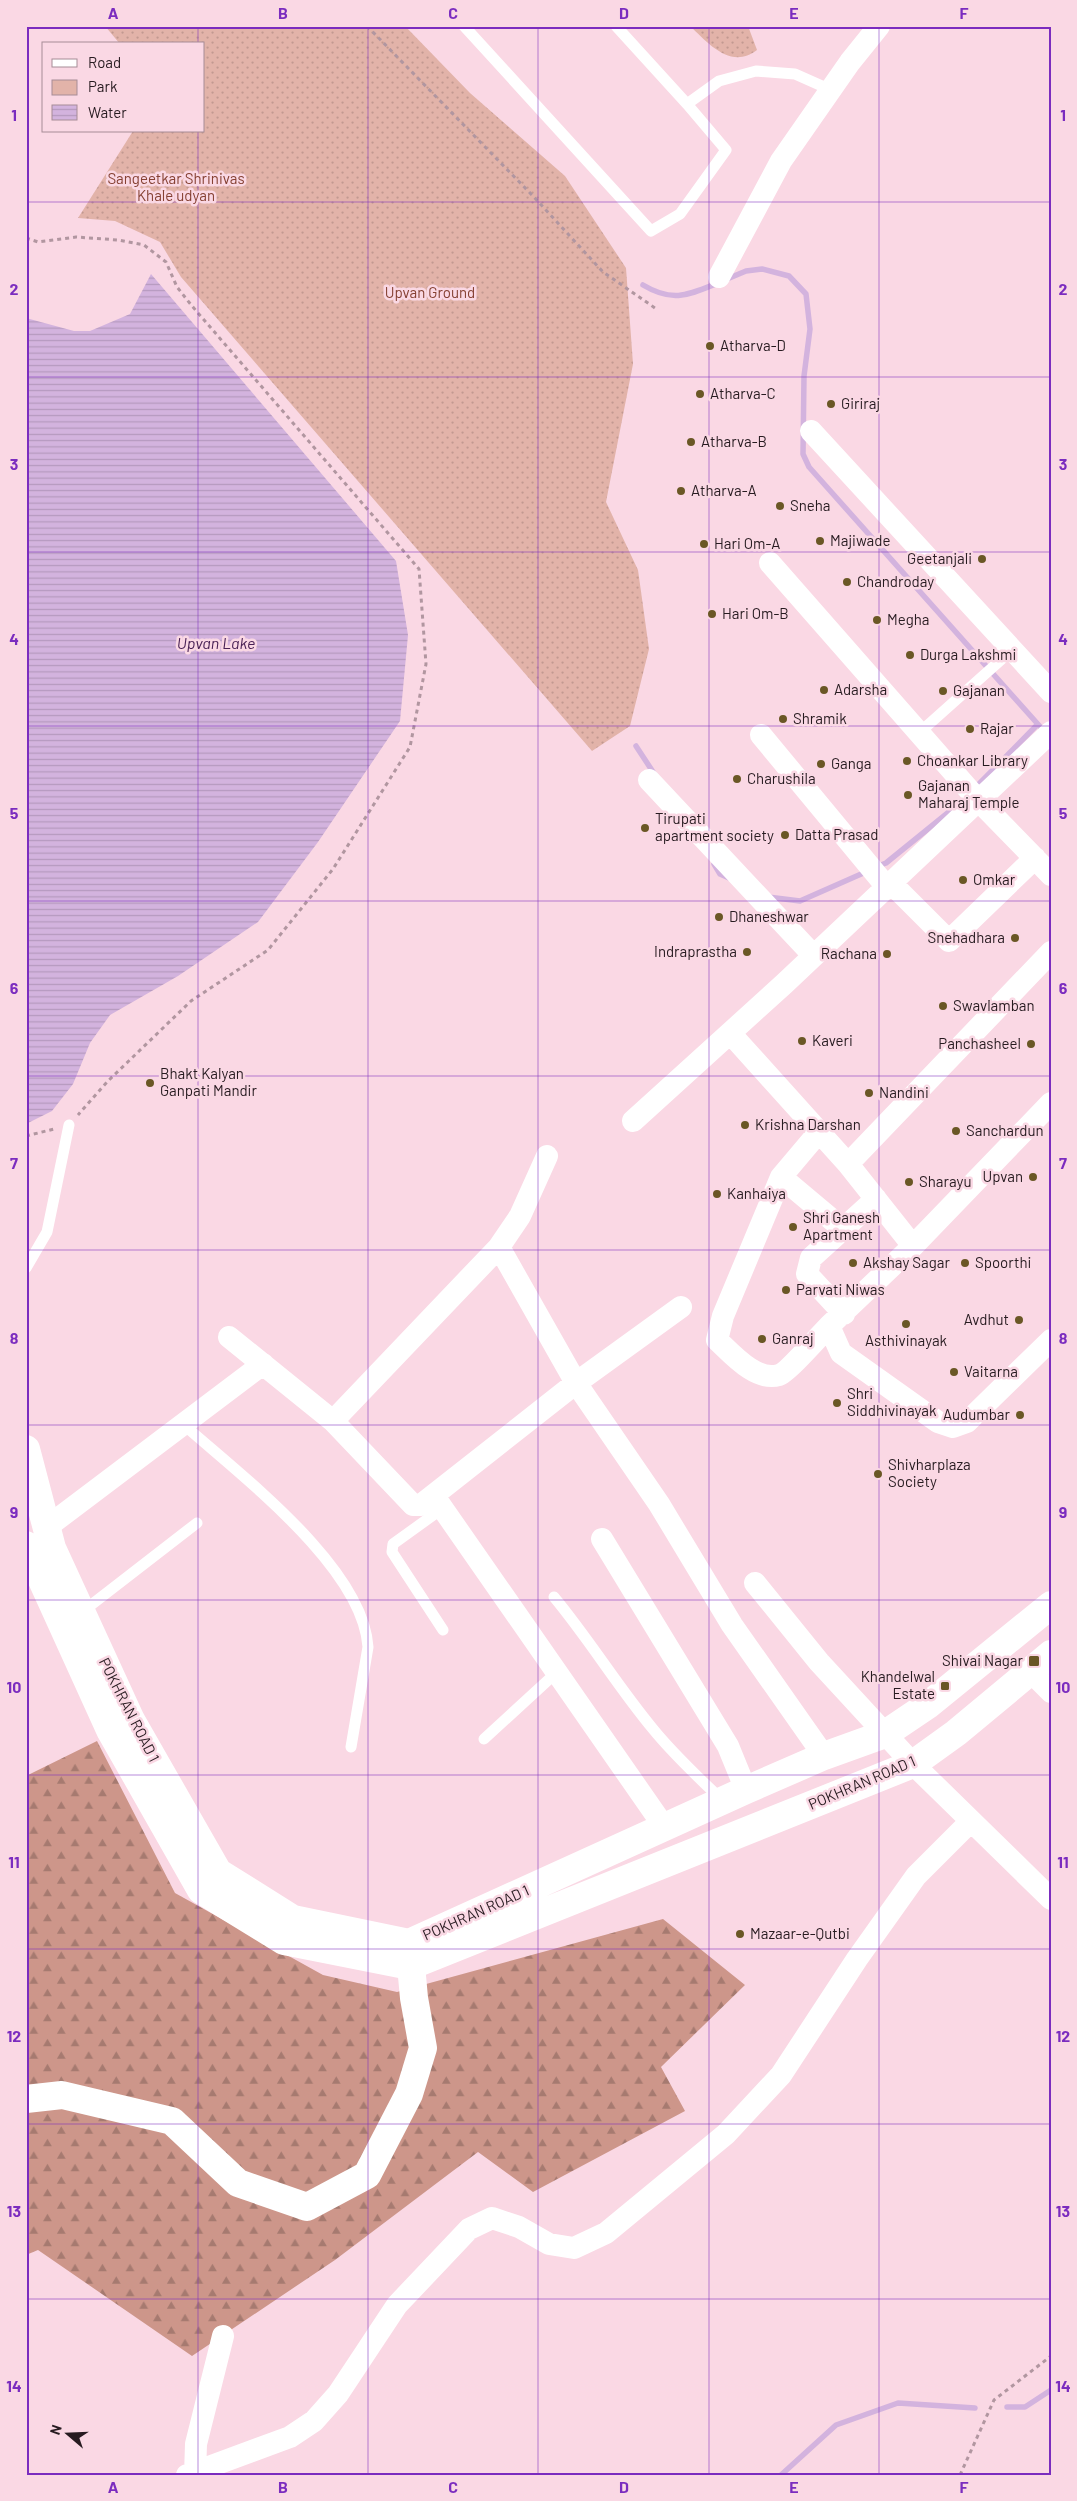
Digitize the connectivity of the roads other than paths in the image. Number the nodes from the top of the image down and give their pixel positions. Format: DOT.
graph roads {
  1 [pos="464,26"];
  2 [pos="616,26"];
  3 [pos="879,26"];
  4 [pos="831,90"];
  5 [pos="687,104"];
  6 [pos="719,277"];
  7 [pos="811,431"];
  8 [pos="770,563"];
  9 [pos="1012,650"];
  10 [pos="1051,692"];
  11 [pos="1051,732"];
  12 [pos="920,733"];
  13 [pos="761,735"];
  14 [pos="649,780"];
  15 [pos="978,800"];
  16 [pos="1035,858"];
  17 [pos="1051,875"];
  18 [pos="888,884"];
  19 [pos="1051,952"];
  20 [pos="813,955"];
  21 [pos="730,1033"];
  22 [pos="1051,1103"];
  23 [pos="633,1121"];
  24 [pos="68,1126"];
  25 [pos="819,1132"];
  26 [pos="547,1156"];
  27 [pos="848,1164"];
  28 [pos="782,1177"];
  29 [pos="876,1199"];
  30 [pos="842,1229"];
  31 [pos="913,1246"];
  32 [pos="499,1247"];
  33 [pos="26,1268"];
  34 [pos="681,1307"];
  35 [pos="836,1320"];
  36 [pos="229,1337"];
  37 [pos="1051,1340"];
  38 [pos="263,1364"];
  39 [pos="576,1383"];
  40 [pos="333,1421"];
  41 [pos="183,1424"];
  42 [pos="26,1449"];
  43 [pos="439,1502"];
  44 [pos="197,1523"];
  45 [pos="47,1527"];
  46 [pos="602,1539"];
  47 [pos="26,1545"];
  48 [pos="755,1583"];
  49 [pos="554,1597"];
  50 [pos="1051,1605"];
  51 [pos="82,1612"];
  52 [pos="443,1630"];
  53 [pos="1051,1654"];
  54 [pos="1030,1671"];
  55 [pos="557,1672"];
  56 [pos="1051,1692"];
  57 [pos="885,1734"];
  58 [pos="484,1739"];
  59 [pos="351,1747"];
  60 [pos="824,1756"];
  61 [pos="913,1764"];
  62 [pos="735,1796"];
  63 [pos="970,1822"];
  64 [pos="666,1828"];
  65 [pos="1051,1898"];
  66 [pos="410,1954"];
  67 [pos="26,2099"];
  68 [pos="223,2336"];
  69 [pos="193,2474"];
  1 -- 5 [label="lane"];
  2 -- 5 [label="lane"];
  3 -- 4 [label="street"];
  4 -- 5 [label="lane"];
  4 -- 6 [label="street"];
  7 -- 9 [label="street"];
  8 -- 12 [label="street"];
  9 -- 10 [label="street"];
  9 -- 12 [label="lane"];
  11 -- 15 [label="street"];
  12 -- 15 [label="street"];
  13 -- 18 [label="street"];
  14 -- 20 [label="street"];
  15 -- 16 [label="street"];
  15 -- 18 [label="street"];
  16 -- 17 [label="street"];
  16 -- 18 [label="street"];
  18 -- 20 [label="street"];
  19 -- 27 [label="street"];
  20 -- 21 [label="street"];
  21 -- 23 [label="street"];
  21 -- 25 [label="street"];
  22 -- 31 [label="street"];
  24 -- 33 [label="lane"];
  25 -- 27 [label="street"];
  25 -- 28 [label="street"];
  26 -- 32 [label="street"];
  27 -- 29 [label="street"];
  28 -- 30 [label="street"];
  28 -- 35 [label="street"];
  29 -- 30 [label="street"];
  29 -- 31 [label="street"];
  30 -- 35 [label="street"];
  31 -- 35 [label="street"];
  32 -- 39 [label="street"];
  32 -- 40 [label="street"];
  34 -- 39 [label="street"];
  35 -- 37 [label="street"];
  36 -- 38 [label="street"];
  38 -- 40 [label="street"];
  38 -- 41 [label="street"];
  39 -- 43 [label="street"];
  39 -- 60 [label="street"];
  40 -- 43 [label="street"];
  41 -- 45 [label="street"];
  41 -- 59 [label="lane"];
  42 -- 45 [label="main road, POKHRAN ROAD 1"];
  43 -- 52 [label="lane"];
  43 -- 55 [label="street"];
  44 -- 51 [label="lane"];
  45 -- 51 [label="main road, POKHRAN ROAD 1"];
  46 -- 62 [label="street"];
  47 -- 66 [label="main road, POKHRAN ROAD 1"];
  48 -- 57 [label="street"];
  49 -- 62 [label="lane"];
  50 -- 57 [label="main road, POKHRAN ROAD 1"];
  51 -- 66 [label="main road, POKHRAN ROAD 1"];
  53 -- 54 [label="main road, POKHRAN ROAD 1"];
  54 -- 56 [label="street"];
  54 -- 61 [label="main road, POKHRAN ROAD 1"];
  55 -- 58 [label="lane"];
  55 -- 64 [label="street"];
  57 -- 60 [label="main road, POKHRAN ROAD 1"];
  57 -- 61 [label="street"];
  60 -- 62 [label="main road, POKHRAN ROAD 1"];
  61 -- 63 [label="street"];
  61 -- 66 [label="main road, POKHRAN ROAD 1"];
  62 -- 64 [label="main road, POKHRAN ROAD 1"];
  63 -- 65 [label="street"];
  63 -- 69 [label="street"];
  64 -- 66 [label="main road, POKHRAN ROAD 1"];
  66 -- 67 [label="main road"];
  68 -- 69 [label="street"];
}
